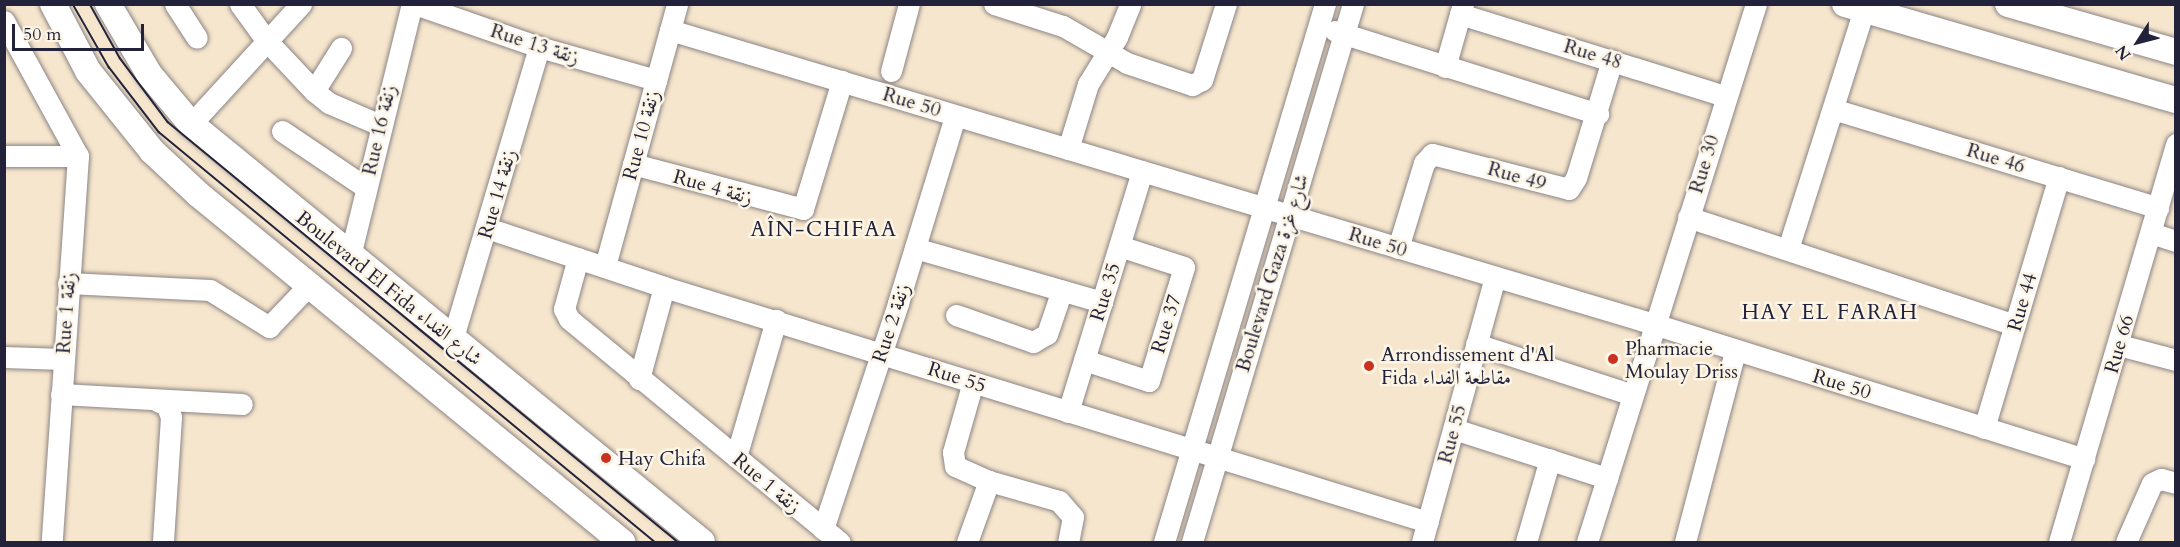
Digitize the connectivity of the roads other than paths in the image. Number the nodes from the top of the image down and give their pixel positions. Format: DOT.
graph roads {
  1 [pos="53,4"];
  2 [pos="108,4"];
  3 [pos="175,4"];
  4 [pos="240,4"];
  5 [pos="301,4"];
  6 [pos="414,4"];
  7 [pos="677,4"];
  8 [pos="909,4"];
  9 [pos="1130,4"];
  10 [pos="1226,4"];
  11 [pos="1325,4"];
  12 [pos="1353,4"];
  13 [pos="1756,4"];
  14 [pos="2008,4"];
  15 [pos="1006,6"];
  16 [pos="1855,7"];
  17 [pos="1462,9"];
  18 [pos="4,21"];
  19 [pos="1319,26"];
  20 [pos="670,30"];
  21 [pos="1346,34"];
  22 [pos="197,38"];
  23 [pos="266,40"];
  24 [pos="539,47"];
  25 [pos="341,48"];
  26 [pos="2175,52"];
  27 [pos="1108,53"];
  28 [pos="1612,60"];
  29 [pos="1445,66"];
  30 [pos="891,71"];
  31 [pos="656,80"];
  32 [pos="842,81"];
  33 [pos="314,91"];
  34 [pos="1725,96"];
  35 [pos="2175,100"];
  36 [pos="1833,109"];
  37 [pos="1598,114"];
  38 [pos="955,116"];
  39 [pos="190,124"];
  40 [pos="380,125"];
  41 [pos="282,131"];
  42 [pos="2175,144"];
  43 [pos="1068,149"];
  44 [pos="4,156"];
  45 [pos="78,156"];
  46 [pos="633,164"];
  47 [pos="1142,171"];
  48 [pos="2059,177"];
  49 [pos="365,187"];
  50 [pos="1265,208"];
  51 [pos="2158,208"];
  52 [pos="1289,215"];
  53 [pos="1688,217"];
  54 [pos="487,228"];
  55 [pos="2151,233"];
  56 [pos="2175,241"];
  57 [pos="1119,246"];
  58 [pos="915,248"];
  59 [pos="1398,248"];
  60 [pos="1788,249"];
  61 [pos="350,256"];
  62 [pos="578,258"];
  63 [pos="605,266"];
  64 [pos="1495,277"];
  65 [pos="68,284"];
  66 [pos="309,286"];
  67 [pos="664,286"];
  68 [pos="1062,290"];
  69 [pos="1102,302"];
  70 [pos="956,315"];
  71 [pos="776,320"];
  72 [pos="1654,324"];
  73 [pos="2015,325"];
  74 [pos="452,341"];
  75 [pos="1476,344"];
  76 [pos="2119,345"];
  77 [pos="1735,351"];
  78 [pos="882,353"];
  79 [pos="4,357"];
  80 [pos="63,359"];
  81 [pos="1084,360"];
  82 [pos="2175,360"];
  83 [pos="639,379"];
  84 [pos="973,382"];
  85 [pos="61,394"];
  86 [pos="1632,395"];
  87 [pos="159,402"];
  88 [pos="242,404"];
  89 [pos="1068,412"];
  90 [pos="1984,428"];
  91 [pos="1454,429"];
  92 [pos="1193,450"];
  93 [pos="736,457"];
  94 [pos="1217,457"];
  95 [pos="1550,459"];
  96 [pos="2084,459"];
  97 [pos="1608,478"];
  98 [pos="989,481"];
  99 [pos="2175,483"];
  100 [pos="1428,522"];
  101 [pos="823,529"];
  102 [pos="2061,542"];
  103 [pos="52,543"];
  104 [pos="163,543"];
  105 [pos="622,543"];
  106 [pos="702,543"];
  107 [pos="840,543"];
  108 [pos="967,543"];
  109 [pos="1068,543"];
  110 [pos="1164,543"];
  111 [pos="1192,543"];
  112 [pos="1422,543"];
  113 [pos="1526,543"];
  114 [pos="1587,543"];
  115 [pos="1684,543"];
  116 [pos="2126,543"];
  1 -- 66 [label="main road"];
  2 -- 39 [label="main road, Boulevard El Fida شارع الفداء"];
  3 -- 22 [label="street"];
  4 -- 23 [label="street"];
  5 -- 23 [label="street"];
  6 -- 24 [label="street, Rue 13 زنقة"];
  6 -- 40 [label="street, Rue 16 زنقة"];
  7 -- 20 [label="street, Rue 10 زنقة"];
  8 -- 30 [label="street"];
  9 -- 27 [label="street"];
  10 -- 27 [label="street"];
  11 -- 19 [label="street, Boulevard Gaza شارع غزة"];
  12 -- 21 [label="street, Boulevard Gaza شارع غزة"];
  13 -- 34 [label="street, Rue 30"];
  14 -- 26 [label="main road"];
  15 -- 27 [label="street"];
  16 -- 35 [label="main road"];
  16 -- 36 [label="street"];
  17 -- 28 [label="street, Rue 48"];
  17 -- 29 [label="street"];
  18 -- 45 [label="street"];
  19 -- 21 [label="street"];
  19 -- 50 [label="street, Boulevard Gaza شارع غزة"];
  20 -- 31 [label="street, Rue 10 زنقة"];
  20 -- 32 [label="street, Rue 50"];
  21 -- 29 [label="street"];
  21 -- 52 [label="street, Boulevard Gaza شارع غزة"];
  23 -- 33 [label="street"];
  23 -- 39 [label="street"];
  24 -- 31 [label="street, Rue 13 زنقة"];
  24 -- 54 [label="street, Rue 14 زنقة"];
  25 -- 33 [label="street"];
  27 -- 43 [label="street"];
  28 -- 34 [label="street, Rue 48"];
  28 -- 37 [label="street, Rue 49"];
  29 -- 37 [label="street"];
  31 -- 46 [label="street, Rue 10 زنقة"];
  32 -- 38 [label="street, Rue 50"];
  32 -- 46 [label="street, Rue 4 زنقة"];
  33 -- 40 [label="street"];
  34 -- 53 [label="street, Rue 30"];
  36 -- 48 [label="street, Rue 46"];
  36 -- 60 [label="street"];
  37 -- 59 [label="street, Rue 49"];
  38 -- 43 [label="street, Rue 50"];
  38 -- 58 [label="street, Rue 2 زنقة"];
  39 -- 61 [label="main road, Boulevard El Fida شارع الفداء"];
  40 -- 49 [label="street, Rue 16 زنقة"];
  41 -- 49 [label="street"];
  42 -- 51 [label="street, Rue 66"];
  43 -- 47 [label="street, Rue 50"];
  44 -- 45 [label="street"];
  45 -- 65 [label="street, Rue 1 زنقة"];
  46 -- 63 [label="street, Rue 10 زنقة"];
  47 -- 50 [label="street, Rue 50"];
  47 -- 57 [label="street, Rue 35"];
  48 -- 51 [label="street, Rue 46"];
  48 -- 73 [label="street, Rue 44"];
  49 -- 61 [label="street, Rue 16 زنقة"];
  50 -- 52 [label="street, Rue 50"];
  50 -- 92 [label="street, Boulevard Gaza شارع غزة"];
  51 -- 55 [label="street, Rue 66"];
  52 -- 59 [label="street, Rue 50"];
  52 -- 94 [label="street, Boulevard Gaza شارع غزة"];
  53 -- 60 [label="street"];
  53 -- 72 [label="street, Rue 30"];
  54 -- 62 [label="street, Rue 55"];
  54 -- 74 [label="street, Rue 14 زنقة"];
  55 -- 56 [label="street"];
  55 -- 76 [label="street, Rue 66"];
  57 -- 69 [label="street, Rue 35"];
  57 -- 81 [label="street, Rue 37"];
  58 -- 68 [label="street"];
  58 -- 78 [label="street, Rue 2 زنقة"];
  59 -- 64 [label="street, Rue 50"];
  60 -- 73 [label="street"];
  61 -- 74 [label="main road, Boulevard El Fida شارع الفداء"];
  62 -- 63 [label="street, Rue 55"];
  62 -- 83 [label="street, Rue 1 زنقة"];
  63 -- 67 [label="street, Rue 55"];
  64 -- 72 [label="street, Rue 50"];
  64 -- 75 [label="street, Rue 55"];
  65 -- 66 [label="street"];
  65 -- 80 [label="street, Rue 1 زنقة"];
  66 -- 105 [label="main road"];
  67 -- 71 [label="street, Rue 55"];
  67 -- 83 [label="street"];
  68 -- 69 [label="street"];
  68 -- 70 [label="street"];
  69 -- 81 [label="street, Rue 35"];
  71 -- 78 [label="street, Rue 55"];
  71 -- 93 [label="street"];
  72 -- 77 [label="street, Rue 50"];
  72 -- 86 [label="street, Rue 30"];
  73 -- 90 [label="street, Rue 44"];
  74 -- 106 [label="main road, Boulevard El Fida شارع الفداء"];
  75 -- 86 [label="street"];
  75 -- 91 [label="street, Rue 55"];
  76 -- 82 [label="street"];
  76 -- 96 [label="street, Rue 66"];
  77 -- 90 [label="street, Rue 50"];
  77 -- 115 [label="street"];
  78 -- 84 [label="street, Rue 55"];
  78 -- 101 [label="street, Rue 2 زنقة"];
  79 -- 80 [label="street"];
  80 -- 85 [label="street, Rue 1 زنقة"];
  81 -- 89 [label="street, Rue 35"];
  83 -- 93 [label="street, Rue 1 زنقة"];
  84 -- 89 [label="street, Rue 55"];
  84 -- 98 [label="street"];
  85 -- 87 [label="street"];
  85 -- 103 [label="street, Rue 1 زنقة"];
  86 -- 97 [label="street, Rue 30"];
  87 -- 88 [label="street"];
  87 -- 104 [label="street"];
  89 -- 92 [label="street, Rue 55"];
  90 -- 96 [label="street, Rue 50"];
  91 -- 95 [label="street"];
  91 -- 100 [label="street, Rue 55"];
  92 -- 94 [label="street, Rue 55"];
  92 -- 110 [label="street, Boulevard Gaza شارع غزة"];
  93 -- 101 [label="street, Rue 1 زنقة"];
  94 -- 100 [label="street, Rue 55"];
  94 -- 111 [label="street, Boulevard Gaza شارع غزة"];
  95 -- 97 [label="street"];
  95 -- 113 [label="street"];
  96 -- 102 [label="street, Rue 66"];
  97 -- 114 [label="street, Rue 30"];
  98 -- 108 [label="street"];
  98 -- 109 [label="street"];
  99 -- 116 [label="street"];
  100 -- 112 [label="street, Rue 55"];
  101 -- 107 [label="street, Rue 1 زنقة"];
}
